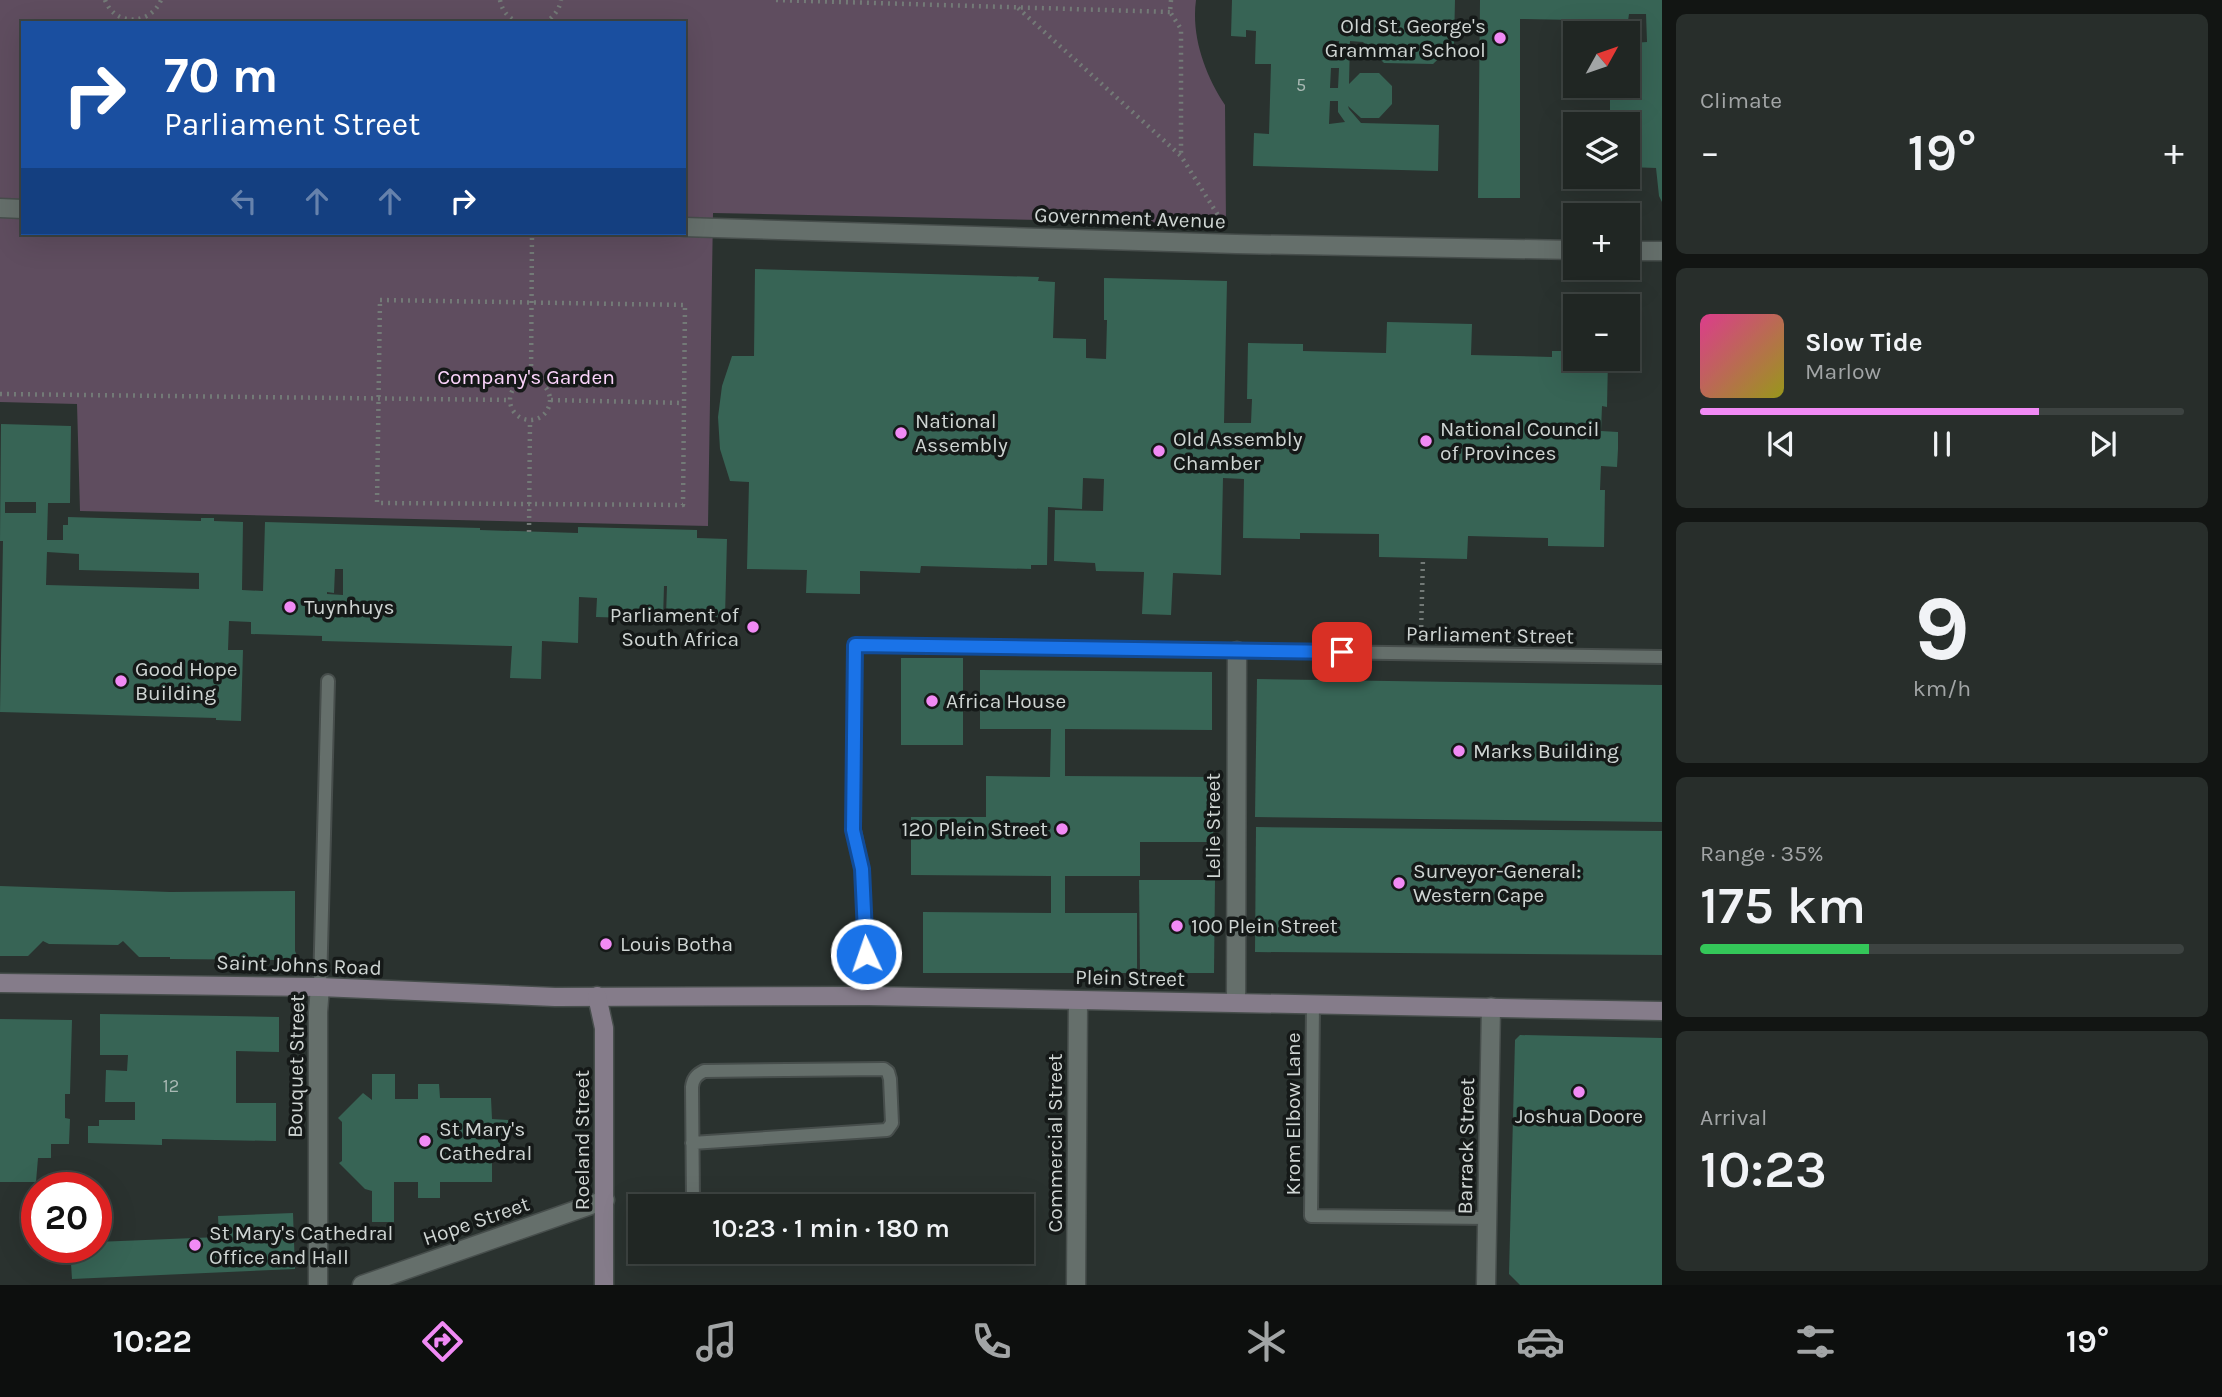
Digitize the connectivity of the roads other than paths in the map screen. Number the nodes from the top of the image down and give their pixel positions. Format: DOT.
graph roads {
  1 [pos="0,208"];
  2 [pos="21,209"];
  3 [pos="686,228"];
  4 [pos="1563,250"];
  5 [pos="1640,251"];
  6 [pos="1662,251"];
  7 [pos="1237,651"];
  8 [pos="1662,657"];
  9 [pos="328,681"];
  10 [pos="0,983"];
  11 [pos="320,987"];
  12 [pos="597,996"];
  13 [pos="868,996"];
  14 [pos="1078,1001"];
  15 [pos="1236,1002"];
  16 [pos="1313,1004"];
  17 [pos="1491,1007"];
  18 [pos="1662,1011"];
  19 [pos="692,1143"];
  20 [pos="693,1194"];
  21 [pos="605,1200"];
  22 [pos="1488,1218"];
  23 [pos="318,1285"];
  24 [pos="362,1285"];
  25 [pos="604,1285"];
  26 [pos="1076,1285"];
  27 [pos="1486,1285"];
  1 -- 2 [label="street"];
  3 -- 4 [label="street, Government Avenue"];
  5 -- 6 [label="street"];
  7 -- 8 [label="lane, Parliament Street"];
  7 -- 13 [label="lane, Parliament Street"];
  7 -- 15 [label="street, Lelie Street"];
  9 -- 11 [label="lane, Bouquet Street"];
  10 -- 11 [label="street, Saint Johns Road"];
  11 -- 12 [label="street, Saint Johns Road"];
  11 -- 23 [label="street, Bouquet Street"];
  12 -- 13 [label="street, Plein Street"];
  12 -- 21 [label="street, Roeland Street"];
  13 -- 14 [label="street, Plein Street"];
  14 -- 15 [label="street, Plein Street"];
  14 -- 26 [label="street, Commercial Street"];
  15 -- 16 [label="street, Plein Street"];
  16 -- 17 [label="street, Plein Street"];
  16 -- 22 [label="lane, Krom Elbow Lane"];
  17 -- 18 [label="street, Plein Street"];
  17 -- 22 [label="street, Barrack Street"];
  19 -- 19 [label="lane"];
  19 -- 20 [label="lane"];
  21 -- 24 [label="street, Hope Street"];
  21 -- 25 [label="street, Roeland Street"];
  22 -- 27 [label="street, Barrack Street"];
}
